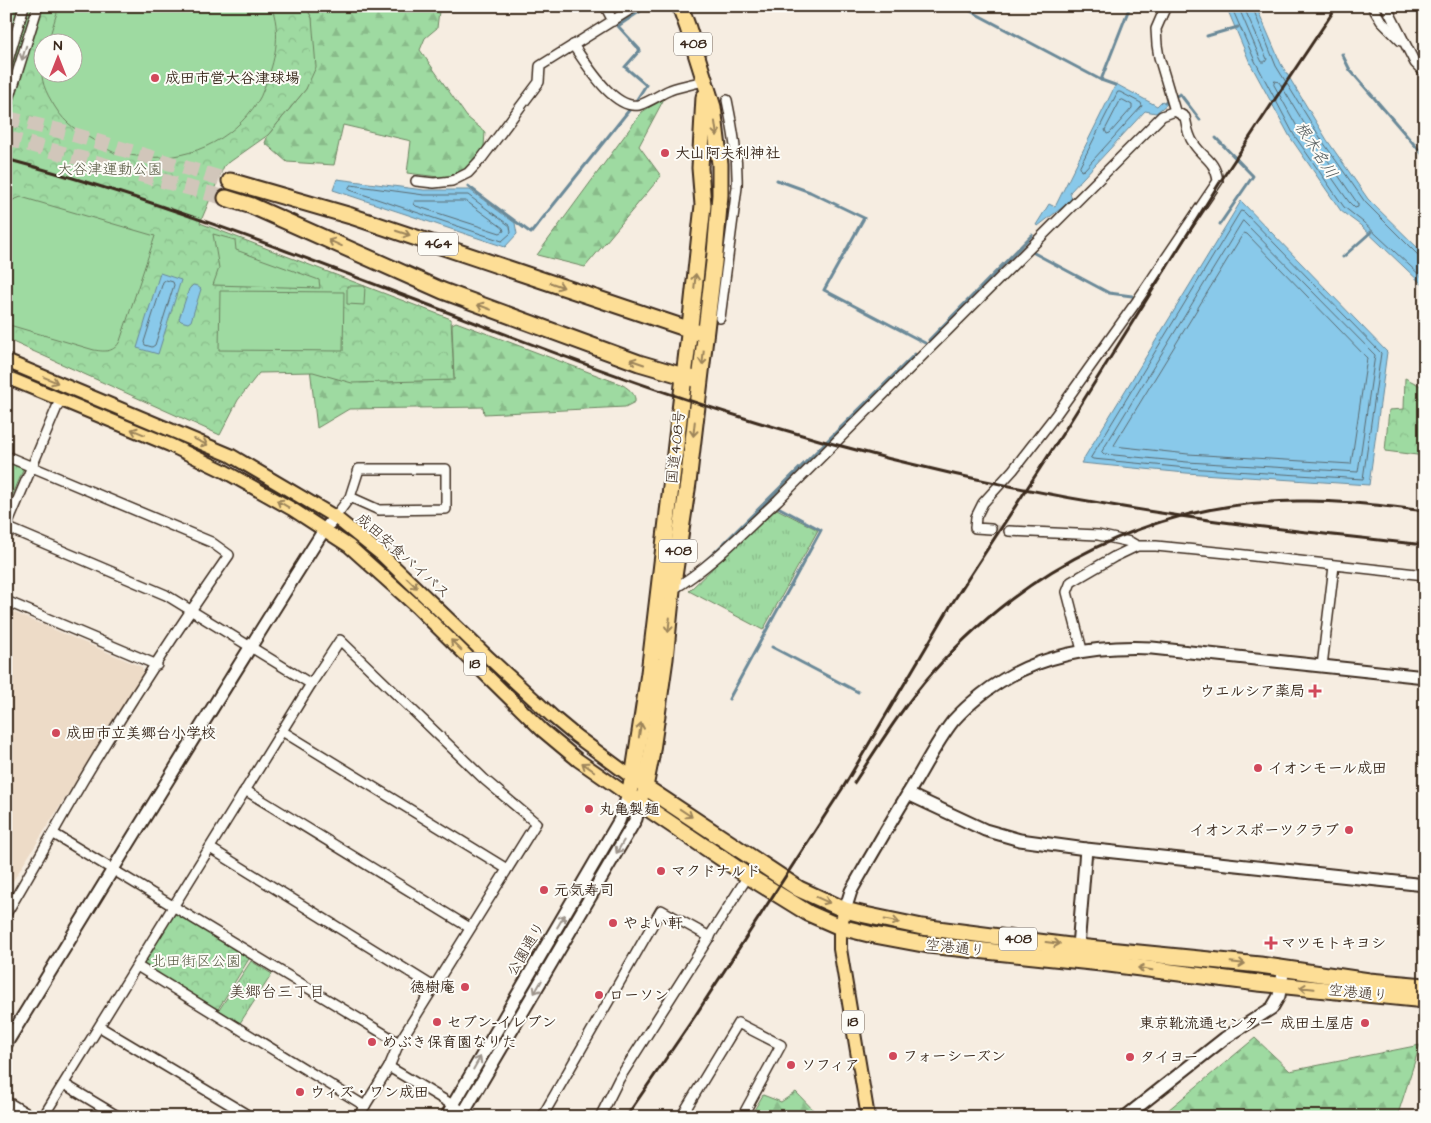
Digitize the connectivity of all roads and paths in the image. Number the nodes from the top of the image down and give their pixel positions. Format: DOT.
graph roads {
  1 [pos="24,6"];
  2 [pos="38,6"];
  3 [pos="605,6"];
  4 [pos="636,6"];
  5 [pos="680,6"];
  6 [pos="1166,6"];
  7 [pos="1372,6"];
  8 [pos="1386,6"];
  9 [pos="613,21"];
  10 [pos="573,45"];
  11 [pos="1405,45"];
  12 [pos="6,67"];
  13 [pos="1425,73"];
  14 [pos="704,82"];
  15 [pos="727,100"];
  16 [pos="1172,102"];
  17 [pos="6,110"];
  18 [pos="230,181"];
  19 [pos="416,182"];
  20 [pos="226,198"];
  21 [pos="720,318"];
  22 [pos="690,330"];
  23 [pos="705,334"];
  24 [pos="6,361"];
  25 [pos="6,376"];
  26 [pos="684,377"];
  27 [pos="700,381"];
  28 [pos="60,400"];
  29 [pos="6,456"];
  30 [pos="32,466"];
  31 [pos="350,497"];
  32 [pos="335,517"];
  33 [pos="6,527"];
  34 [pos="991,529"];
  35 [pos="324,530"];
  36 [pos="1009,531"];
  37 [pos="1136,546"];
  38 [pos="1334,566"];
  39 [pos="1425,575"];
  40 [pos="672,590"];
  41 [pos="6,601"];
  42 [pos="191,610"];
  43 [pos="251,648"];
  44 [pos="1082,650"];
  45 [pos="157,664"];
  46 [pos="1322,666"];
  47 [pos="1425,677"];
  48 [pos="311,684"];
  49 [pos="282,731"];
  50 [pos="639,782"];
  51 [pos="245,790"];
  52 [pos="908,794"];
  53 [pos="634,799"];
  54 [pos="54,834"];
  55 [pos="210,848"];
  56 [pos="1086,848"];
  57 [pos="506,869"];
  58 [pos="112,870"];
  59 [pos="748,876"];
  60 [pos="1425,885"];
  61 [pos="173,906"];
  62 [pos="845,910"];
  63 [pos="6,914"];
  64 [pos="840,927"];
  65 [pos="470,928"];
  66 [pos="710,937"];
  67 [pos="1078,947"];
  68 [pos="137,966"];
  69 [pos="1284,968"];
  70 [pos="1281,986"];
  71 [pos="1425,986"];
  72 [pos="434,987"];
  73 [pos="1425,1000"];
  74 [pos="100,1027"];
  75 [pos="399,1043"];
  76 [pos="6,1044"];
  77 [pos="389,1067"];
  78 [pos="64,1084"];
  79 [pos="6,1101"];
  80 [pos="365,1106"];
  81 [pos="453,1106"];
  82 [pos="466,1115"];
  83 [pos="32,1117"];
  84 [pos="43,1117"];
  85 [pos="119,1117"];
  86 [pos="250,1117"];
  87 [pos="358,1117"];
  88 [pos="446,1117"];
  89 [pos="542,1117"];
  90 [pos="600,1117"];
  91 [pos="681,1117"];
  92 [pos="742,1117"];
  93 [pos="868,1117"];
  94 [pos="1125,1117"];
  1 -- 12 [label="street"];
  2 -- 17 [label="street, one-way"];
  3 -- 9 [label="street"];
  4 -- 9 [label="street"];
  5 -- 14 [label="highway, 国道408号 / 408"];
  6 -- 16 [label="street"];
  7 -- 11 [label="street"];
  8 -- 11 [label="street"];
  9 -- 10 [label="street"];
  10 -- 14 [label="street"];
  10 -- 19 [label="street"];
  11 -- 13 [label="street"];
  22 -- 14 [label="highway, 国道408号, one-way"];
  14 -- 23 [label="highway, 国道408号 / 408, one-way"];
  15 -- 21 [label="street"];
  16 -- 34 [label="street"];
  16 -- 40 [label="street"];
  18 -- 22 [label="highway, 464, one-way"];
  26 -- 20 [label="highway, one-way"];
  22 -- 23 [label="highway, 464"];
  22 -- 26 [label="highway, 国道408号"];
  23 -- 27 [label="highway, 国道408号 / 408, one-way"];
  24 -- 32 [label="main road, 成田安食バイパス / 18, one-way"];
  25 -- 28 [label="main road, 成田安食バイパス / 18"];
  26 -- 27 [label="highway"];
  50 -- 26 [label="highway, 国道408号, one-way"];
  27 -- 40 [label="highway, 国道408号 / 408, one-way"];
  28 -- 30 [label="street"];
  35 -- 28 [label="main road, 成田安食バイパス / 18, one-way"];
  29 -- 30 [label="street"];
  30 -- 33 [label="street"];
  30 -- 42 [label="street"];
  31 -- 31 [label="street"];
  31 -- 32 [label="street"];
  32 -- 35 [label="street"];
  32 -- 50 [label="main road, 成田安食バイパス / 18, one-way"];
  33 -- 42 [label="street"];
  35 -- 43 [label="street"];
  53 -- 35 [label="main road, 成田安食バイパス / 18, one-way"];
  36 -- 37 [label="street"];
  37 -- 38 [label="street"];
  37 -- 44 [label="street"];
  38 -- 39 [label="street"];
  38 -- 46 [label="street"];
  40 -- 50 [label="highway, 国道408号 / 408, one-way"];
  41 -- 45 [label="street"];
  42 -- 43 [label="street"];
  42 -- 45 [label="street"];
  43 -- 48 [label="street"];
  43 -- 58 [label="street"];
  44 -- 46 [label="street"];
  44 -- 52 [label="street"];
  45 -- 54 [label="street"];
  46 -- 47 [label="street"];
  48 -- 49 [label="street"];
  48 -- 57 [label="street"];
  49 -- 51 [label="street"];
  49 -- 57 [label="street"];
  50 -- 53 [label="highway, 国道408号"];
  50 -- 62 [label="highway, 空港通り / 408, one-way"];
  51 -- 55 [label="street"];
  51 -- 65 [label="street"];
  52 -- 56 [label="street"];
  52 -- 62 [label="street"];
  53 -- 59 [label="highway, 空港通り / 408"];
  81 -- 53 [label="street, 公園通り, one-way"];
  53 -- 82 [label="street, 公園通り, one-way"];
  54 -- 58 [label="street"];
  54 -- 63 [label="street"];
  55 -- 61 [label="street"];
  55 -- 72 [label="street"];
  56 -- 60 [label="street"];
  56 -- 67 [label="street"];
  57 -- 65 [label="street"];
  58 -- 61 [label="street"];
  58 -- 76 [label="street"];
  59 -- 64 [label="highway, 空港通り / 408"];
  59 -- 66 [label="street"];
  61 -- 68 [label="street"];
  61 -- 75 [label="street"];
  62 -- 64 [label="main road, 18"];
  62 -- 67 [label="highway, 空港通り / 408, one-way"];
  70 -- 64 [label="highway, 空港通り / 408, one-way"];
  64 -- 93 [label="main road, 18"];
  65 -- 72 [label="street"];
  66 -- 89 [label="street"];
  66 -- 90 [label="street"];
  67 -- 69 [label="highway, 空港通り / 408, one-way"];
  68 -- 74 [label="street"];
  68 -- 80 [label="street"];
  69 -- 70 [label="street"];
  69 -- 71 [label="highway, 空港通り / 408"];
  73 -- 70 [label="highway, 空港通り / 408, one-way"];
  70 -- 94 [label="street"];
  72 -- 75 [label="street"];
  74 -- 78 [label="street"];
  74 -- 86 [label="street"];
  75 -- 77 [label="street"];
  77 -- 80 [label="street"];
  77 -- 81 [label="street"];
  78 -- 84 [label="street"];
  78 -- 85 [label="street"];
  79 -- 83 [label="street"];
  80 -- 87 [label="street"];
  81 -- 82 [label="street"];
  81 -- 88 [label="street, 公園通り"];
  91 -- 92 [label="street"];
}
